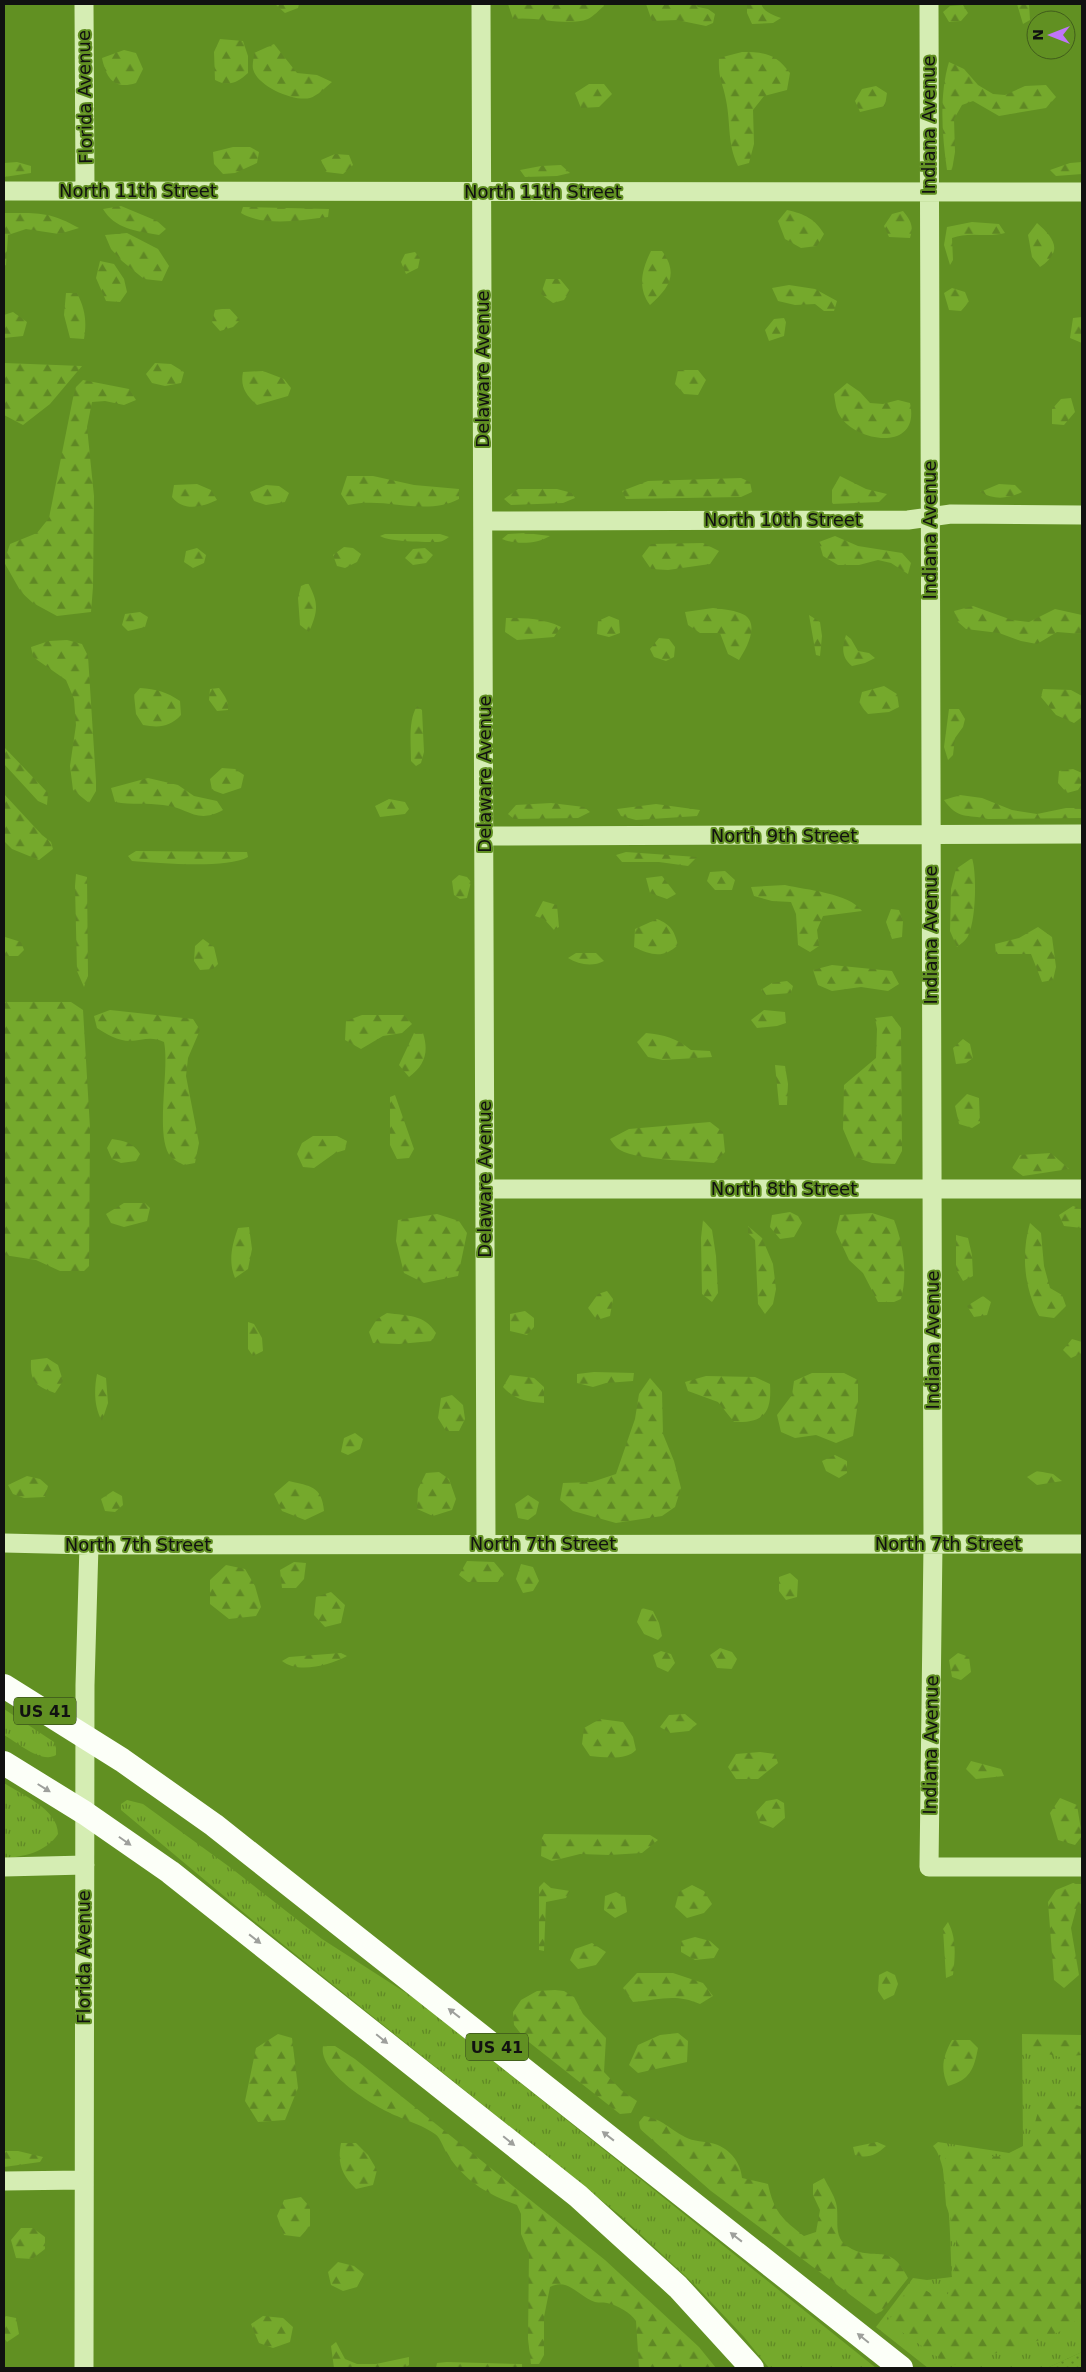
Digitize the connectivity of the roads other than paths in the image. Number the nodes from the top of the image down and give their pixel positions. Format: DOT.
graph roads {
  1 [pos="84,4"];
  2 [pos="481,4"];
  3 [pos="929,4"];
  4 [pos="4,191"];
  5 [pos="86,191"];
  6 [pos="930,192"];
  7 [pos="1082,192"];
  8 [pos="482,193"];
  9 [pos="1082,515"];
  10 [pos="930,517"];
  11 [pos="483,521"];
  12 [pos="1082,834"];
  13 [pos="486,836"];
  14 [pos="931,836"];
  15 [pos="485,1189"];
  16 [pos="932,1189"];
  17 [pos="1082,1189"];
  18 [pos="4,1543"];
  19 [pos="486,1544"];
  20 [pos="933,1544"];
  21 [pos="1082,1544"];
  22 [pos="89,1546"];
  23 [pos="4,1686"];
  24 [pos="85,1737"];
  25 [pos="4,1763"];
  26 [pos="85,1813"];
  27 [pos="85,1865"];
  28 [pos="4,1867"];
  29 [pos="1082,1867"];
  30 [pos="83,2180"];
  31 [pos="4,2181"];
  32 [pos="84,2368"];
  33 [pos="752,2368"];
  34 [pos="901,2368"];
  1 -- 5 [label="street, Florida Avenue"];
  2 -- 8 [label="street, Delaware Avenue"];
  3 -- 6 [label="street, Indiana Avenue"];
  4 -- 5 [label="street, North 11th Street"];
  5 -- 8 [label="street, North 11th Street"];
  6 -- 7 [label="street, North 11th Street"];
  6 -- 8 [label="street, North 11th Street"];
  6 -- 10 [label="street, Indiana Avenue"];
  8 -- 11 [label="street, Delaware Avenue"];
  9 -- 10 [label="street, North 10th Street"];
  10 -- 11 [label="street, North 10th Street"];
  10 -- 14 [label="street, Indiana Avenue"];
  11 -- 13 [label="street, Delaware Avenue"];
  12 -- 14 [label="street, North 9th Street"];
  13 -- 14 [label="street, North 9th Street"];
  13 -- 15 [label="street, Delaware Avenue"];
  14 -- 16 [label="street, Indiana Avenue"];
  15 -- 16 [label="street, North 8th Street"];
  15 -- 19 [label="street, Delaware Avenue"];
  16 -- 17 [label="street, North 8th Street"];
  16 -- 20 [label="street, Indiana Avenue"];
  18 -- 22 [label="street, North 7th Street"];
  19 -- 20 [label="street, North 7th Street"];
  19 -- 22 [label="street, North 7th Street"];
  20 -- 21 [label="street, North 7th Street"];
  20 -- 29 [label="street, Indiana Avenue"];
  22 -- 24 [label="street, Florida Avenue"];
  23 -- 24 [label="main road, US 41"];
  24 -- 26 [label="street, Florida Avenue"];
  34 -- 24 [label="main road, US 41, one-way"];
  25 -- 26 [label="main road, one-way"];
  26 -- 27 [label="street, Florida Avenue"];
  26 -- 33 [label="main road, one-way"];
  27 -- 28 [label="street"];
  27 -- 30 [label="street, Florida Avenue"];
  30 -- 31 [label="street"];
  30 -- 32 [label="street, Florida Avenue"];
}
